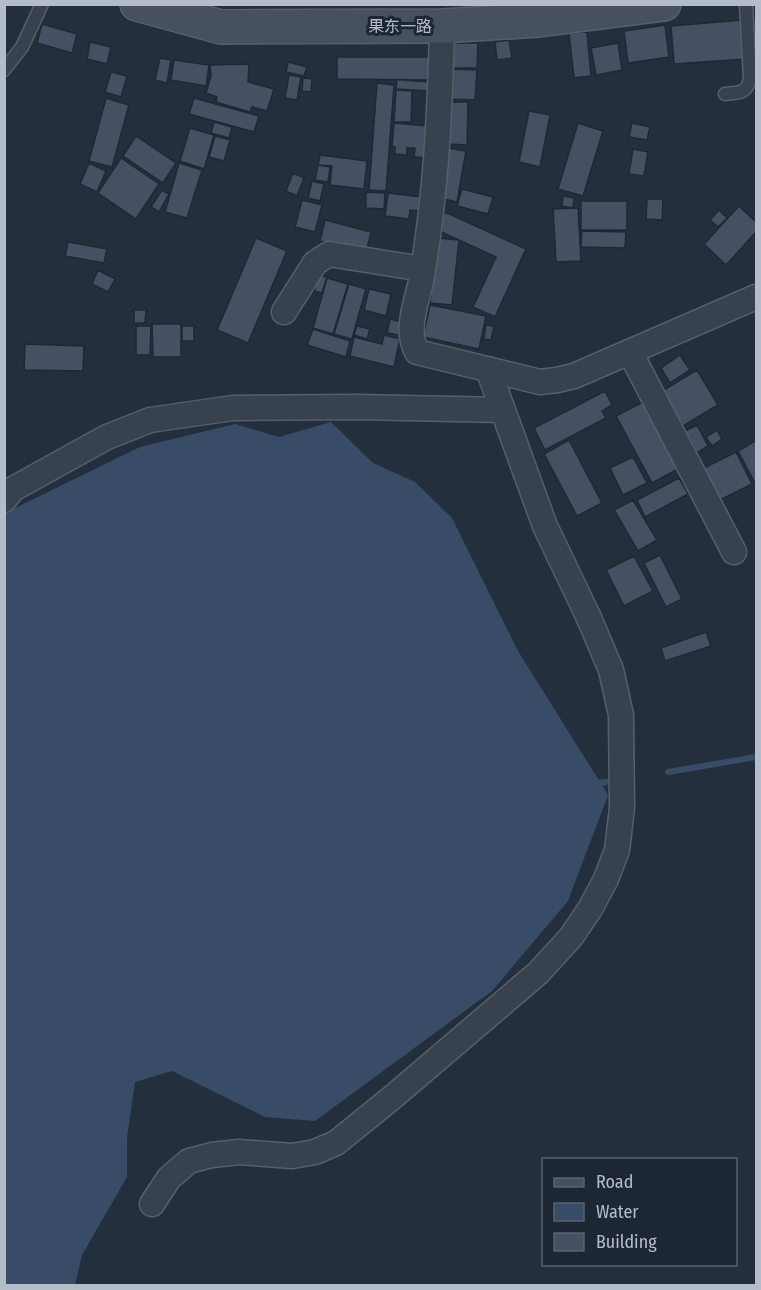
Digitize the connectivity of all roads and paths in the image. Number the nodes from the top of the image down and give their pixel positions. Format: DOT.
graph roads {
  1 [pos="42,4"];
  2 [pos="137,4"];
  3 [pos="664,4"];
  4 [pos="746,4"];
  5 [pos="537,12"];
  6 [pos="442,26"];
  7 [pos="4,70"];
  8 [pos="725,94"];
  9 [pos="423,269"];
  10 [pos="753,305"];
  11 [pos="284,312"];
  12 [pos="630,352"];
  13 [pos="488,369"];
  14 [pos="503,410"];
  15 [pos="4,500"];
  16 [pos="734,552"];
  17 [pos="152,1204"];
  1 -- 7 [label="lane"];
  2 -- 6 [label="main road, 果东一路"];
  3 -- 5 [label="main road, 果东一路"];
  4 -- 8 [label="lane"];
  5 -- 6 [label="main road, 果东一路"];
  6 -- 9 [label="street"];
  9 -- 11 [label="street"];
  9 -- 13 [label="street"];
  10 -- 12 [label="street"];
  12 -- 13 [label="street"];
  12 -- 16 [label="street"];
  13 -- 14 [label="street"];
  14 -- 15 [label="street"];
  14 -- 17 [label="street"];
}
